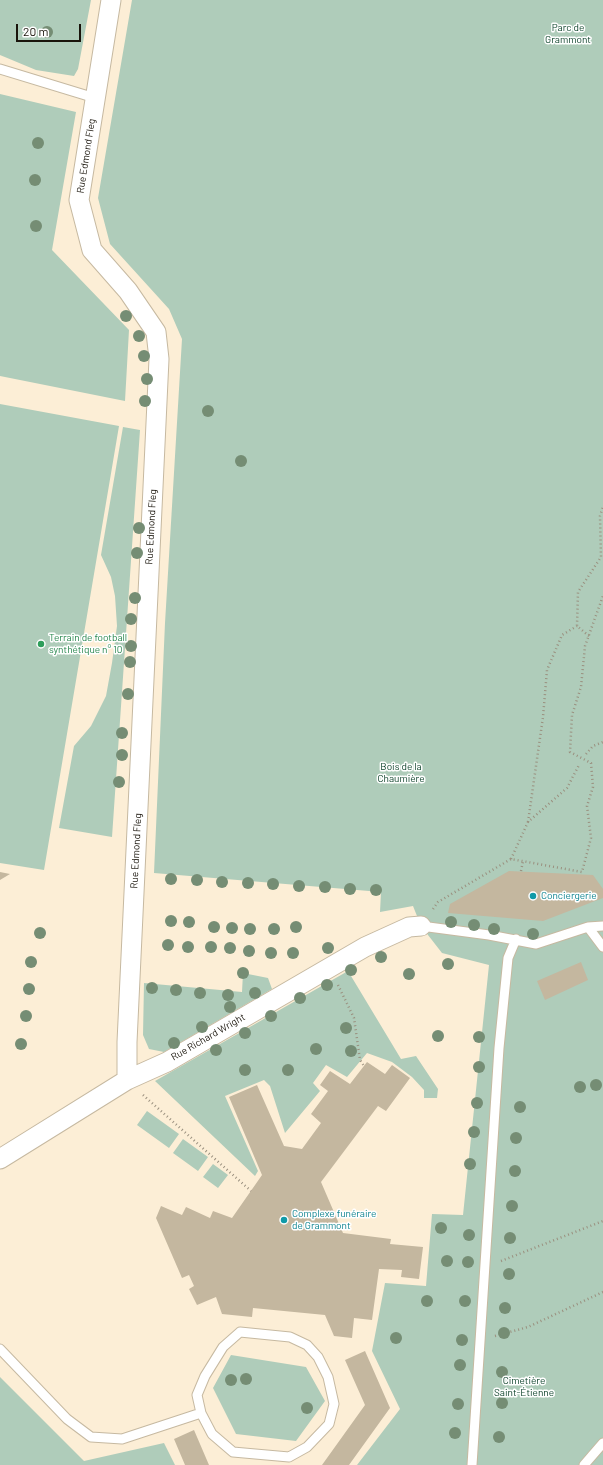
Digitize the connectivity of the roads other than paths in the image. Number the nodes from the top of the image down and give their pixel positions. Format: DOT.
graph roads {
  1 [pos="112,0"];
  2 [pos="0,69"];
  3 [pos="95,98"];
  4 [pos="421,926"];
  5 [pos="603,926"];
  6 [pos="588,927"];
  7 [pos="516,939"];
  8 [pos="603,947"];
  9 [pos="126,1080"];
  10 [pos="0,1158"];
  11 [pos="0,1349"];
  12 [pos="201,1413"];
  13 [pos="603,1444"];
  14 [pos="472,1465"];
  15 [pos="584,1465"];
  1 -- 3 [label="street, Rue Edmond Fleg"];
  2 -- 3 [label="lane"];
  3 -- 9 [label="street, Rue Edmond Fleg"];
  4 -- 7 [label="lane"];
  4 -- 9 [label="street, Rue Richard Wright"];
  5 -- 6 [label="lane"];
  6 -- 7 [label="lane"];
  6 -- 8 [label="lane"];
  7 -- 14 [label="lane"];
  9 -- 10 [label="street, Rue Richard Wright"];
  11 -- 12 [label="lane"];
  12 -- 12 [label="lane"];
  13 -- 15 [label="lane"];
}
